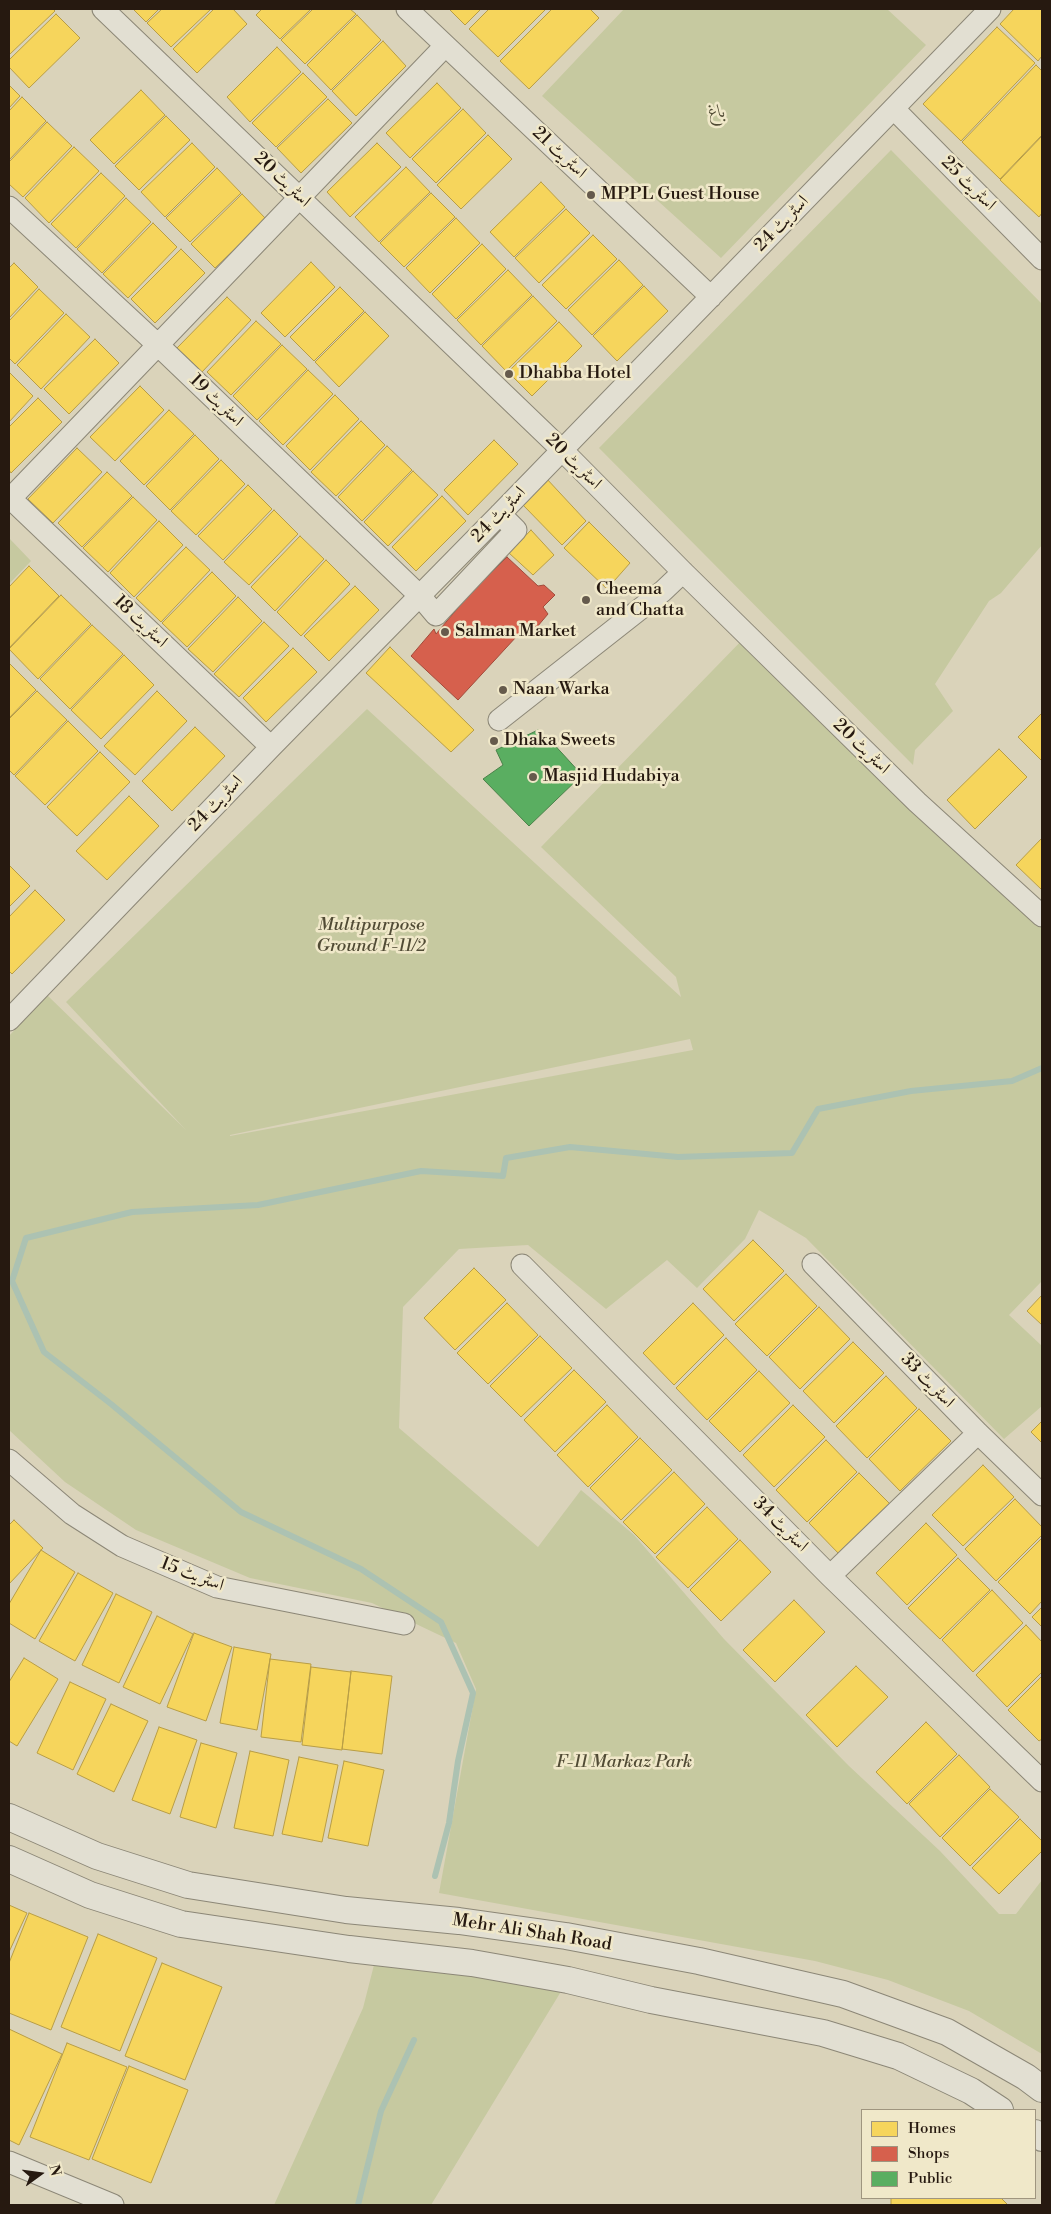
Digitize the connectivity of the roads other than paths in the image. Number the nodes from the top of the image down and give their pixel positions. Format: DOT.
graph roads {
  1 [pos="102,9"];
  2 [pos="407,9"];
  3 [pos="990,9"];
  4 [pos="445,46"];
  5 [pos="894,109"];
  6 [pos="301,198"];
  7 [pos="9,207"];
  8 [pos="1042,259"];
  9 [pos="711,297"];
  10 [pos="159,346"];
  11 [pos="562,450"];
  12 [pos="10,498"];
  13 [pos="683,572"];
  14 [pos="420,596"];
  15 [pos="499,720"];
  16 [pos="271,747"];
  17 [pos="1042,916"];
  18 [pos="9,1020"];
  19 [pos="813,1264"];
  20 [pos="522,1265"];
  21 [pos="978,1433"];
  22 [pos="9,1460"];
  23 [pos="1042,1495"];
  24 [pos="830,1576"];
  25 [pos="404,1624"];
  26 [pos="1042,1781"];
  27 [pos="9,1817"];
  28 [pos="9,1859"];
  29 [pos="1042,2089"];
  30 [pos="998,2109"];
  31 [pos="9,2162"];
  32 [pos="113,2205"];
  1 -- 6 [label="street, اسٹریٹ 20"];
  2 -- 4 [label="street, اسٹریٹ 21"];
  3 -- 5 [label="street, اسٹریٹ 24"];
  4 -- 6 [label="street"];
  4 -- 9 [label="street, اسٹریٹ 21"];
  5 -- 8 [label="street, اسٹریٹ 25"];
  5 -- 9 [label="street, اسٹریٹ 24"];
  6 -- 10 [label="street"];
  6 -- 11 [label="street, اسٹریٹ 20"];
  7 -- 10 [label="street, اسٹریٹ 19"];
  9 -- 11 [label="street, اسٹریٹ 24"];
  10 -- 12 [label="street"];
  10 -- 14 [label="street, اسٹریٹ 19"];
  11 -- 13 [label="street, اسٹریٹ 20"];
  11 -- 14 [label="street, اسٹریٹ 24"];
  12 -- 16 [label="street, اسٹریٹ 18"];
  13 -- 15 [label="street"];
  13 -- 17 [label="street, اسٹریٹ 20"];
  14 -- 16 [label="street, اسٹریٹ 24"];
  16 -- 18 [label="street, اسٹریٹ 24"];
  19 -- 21 [label="street, اسٹریٹ 33"];
  20 -- 24 [label="street, اسٹریٹ 34"];
  21 -- 23 [label="street, اسٹریٹ 33"];
  21 -- 24 [label="street"];
  22 -- 25 [label="street, اسٹریٹ 15"];
  24 -- 26 [label="street, اسٹریٹ 34"];
  27 -- 29 [label="street, Mehr Ali Shah Road"];
  28 -- 30 [label="street"];
  31 -- 32 [label="street"];
}
